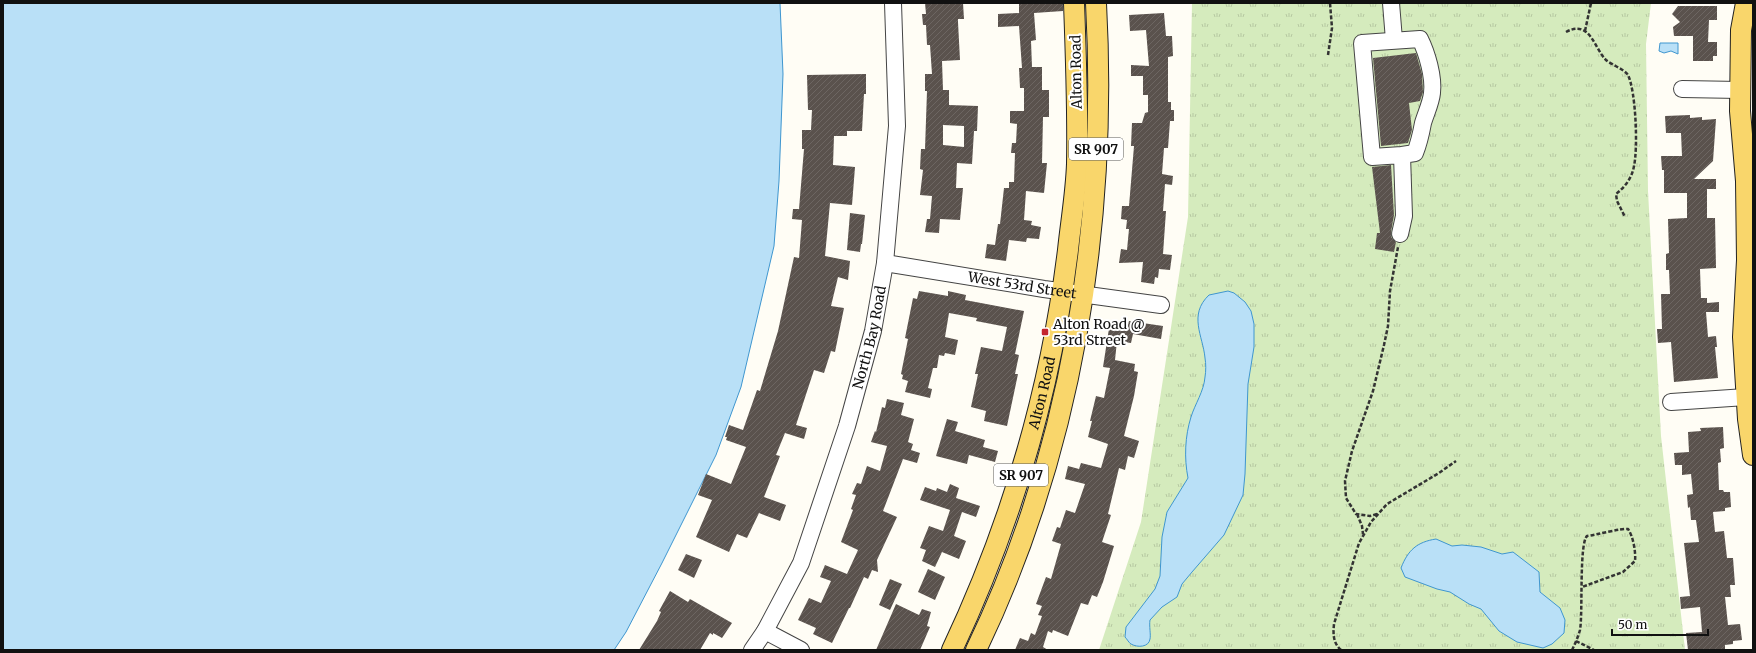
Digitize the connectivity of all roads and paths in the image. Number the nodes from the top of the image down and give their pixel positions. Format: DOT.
graph roads {
  1 [pos="893,3"];
  2 [pos="1074,3"];
  3 [pos="1096,3"];
  4 [pos="1330,3"];
  5 [pos="1391,3"];
  6 [pos="1591,3"];
  7 [pos="1746,3"];
  8 [pos="1750,3"];
  9 [pos="1753,23"];
  10 [pos="1585,31"];
  11 [pos="1566,32"];
  12 [pos="1394,40"];
  13 [pos="1328,55"];
  14 [pos="1750,87"];
  15 [pos="1682,89"];
  16 [pos="1402,155"];
  17 [pos="1625,217"];
  18 [pos="1400,234"];
  19 [pos="1747,260"];
  20 [pos="884,263"];
  21 [pos="1062,292"];
  22 [pos="1084,295"];
  23 [pos="1753,299"];
  24 [pos="1161,305"];
  25 [pos="1746,397"];
  26 [pos="1671,402"];
  27 [pos="1753,455"];
  28 [pos="1456,461"];
  29 [pos="1356,514"];
  30 [pos="1377,514"];
  31 [pos="1363,535"];
  32 [pos="1582,587"];
  33 [pos="765,630"];
  34 [pos="1576,641"];
  35 [pos="752,650"];
  36 [pos="801,650"];
  37 [pos="952,650"];
  38 [pos="976,650"];
  39 [pos="1341,650"];
  40 [pos="1572,650"];
  41 [pos="1594,650"];
  1 -- 20 [label="street, North Bay Road"];
  2 -- 21 [label="main road, Alton Road / SR 907"];
  3 -- 22 [label="main road, Alton Road / SR 907"];
  4 -- 13 [label="path"];
  5 -- 12 [label="street"];
  6 -- 10 [label="path"];
  7 -- 14 [label="main road"];
  8 -- 9 [label="main road"];
  10 -- 11 [label="path"];
  10 -- 17 [label="path"];
  12 -- 16 [label="street"];
  12 -- 16 [label="street"];
  14 -- 15 [label="street"];
  14 -- 19 [label="main road"];
  16 -- 18 [label="street"];
  18 -- 29 [label="path"];
  19 -- 23 [label="main road"];
  19 -- 25 [label="main road"];
  20 -- 21 [label="street, West 53rd Street"];
  20 -- 33 [label="street, North Bay Road"];
  21 -- 22 [label="street, West 53rd Street"];
  21 -- 37 [label="main road, Alton Road / SR 907"];
  22 -- 24 [label="street, West 53rd Street"];
  22 -- 38 [label="main road, Alton Road / SR 907"];
  25 -- 26 [label="street"];
  25 -- 27 [label="main road"];
  28 -- 30 [label="path"];
  29 -- 30 [label="path"];
  29 -- 31 [label="path"];
  30 -- 31 [label="path"];
  31 -- 39 [label="path"];
  32 -- 32 [label="path"];
  32 -- 34 [label="path"];
  33 -- 35 [label="street, North Bay Road"];
  33 -- 36 [label="street"];
  34 -- 40 [label="path"];
  34 -- 41 [label="path"];
}
